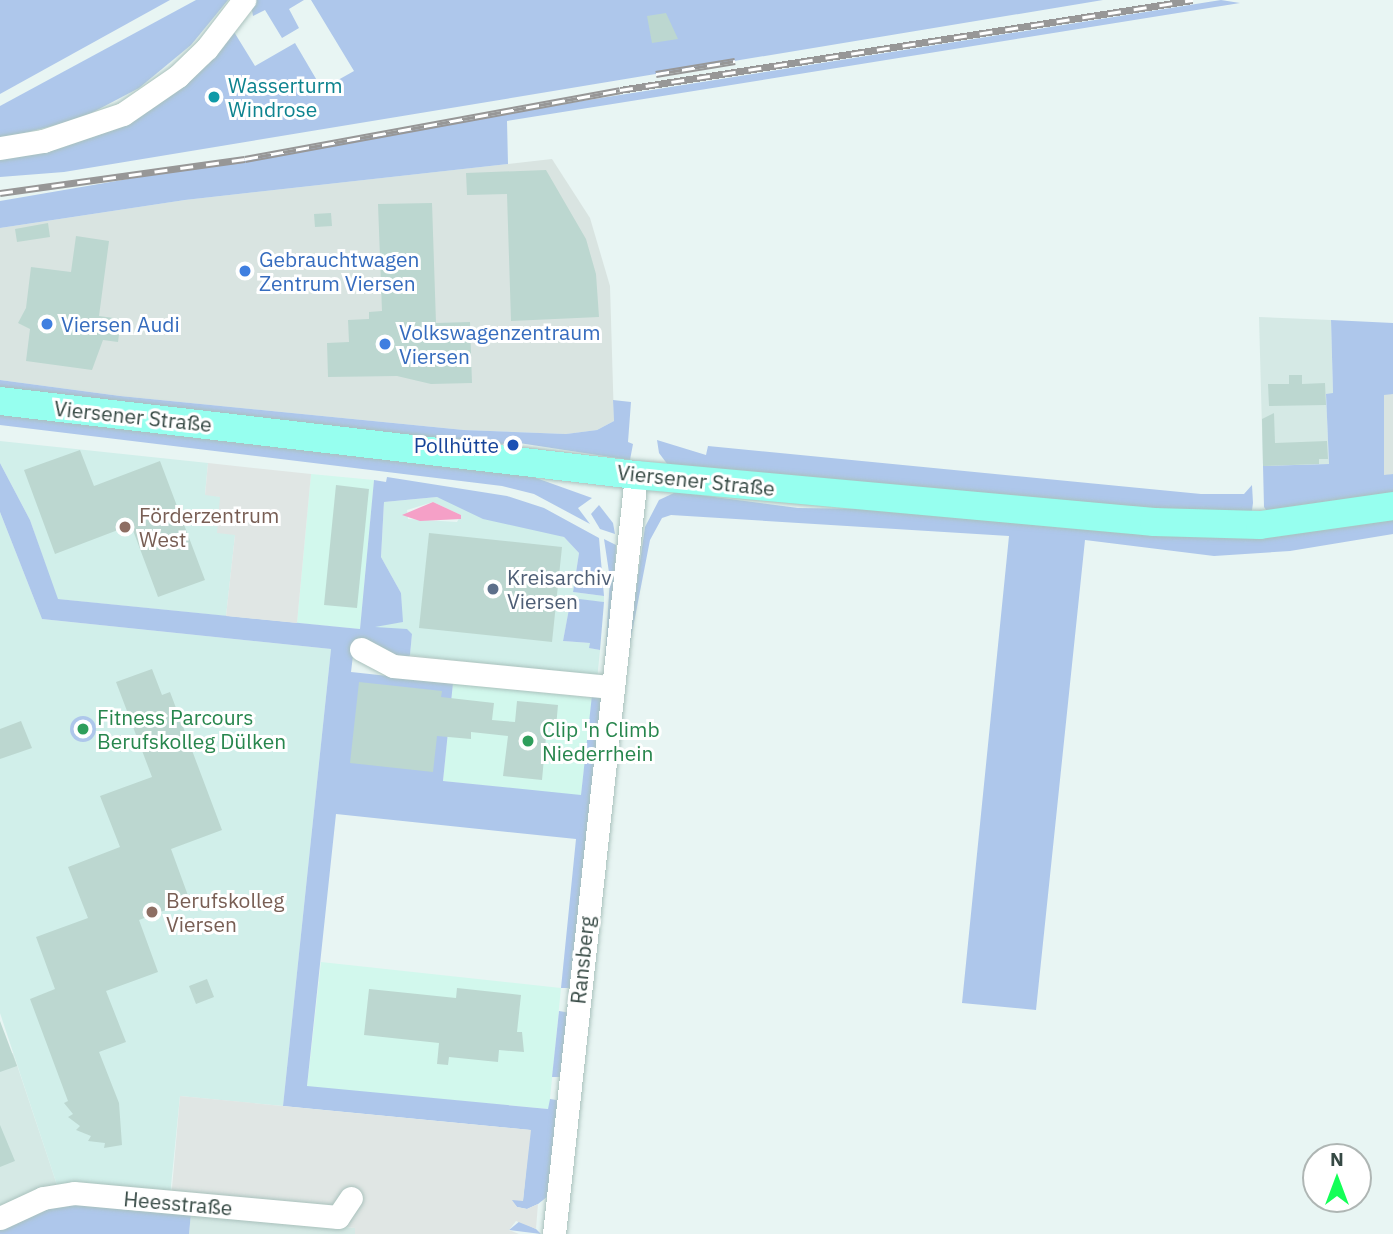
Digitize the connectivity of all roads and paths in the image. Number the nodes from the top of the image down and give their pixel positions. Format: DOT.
graph roads {
  1 [pos="244,0"];
  2 [pos="0,148"];
  3 [pos="0,401"];
  4 [pos="636,475"];
  5 [pos="1393,506"];
  6 [pos="361,649"];
  7 [pos="612,687"];
  8 [pos="351,1198"];
  9 [pos="0,1218"];
  10 [pos="554,1234"];
  1 -- 2 [label="street"];
  3 -- 4 [label="main road, Viersener Straße"];
  4 -- 5 [label="main road, Viersener Straße"];
  4 -- 7 [label="street, Ransberg"];
  6 -- 7 [label="street"];
  7 -- 10 [label="street, Ransberg"];
  8 -- 9 [label="street, Heesstraße"];
}
